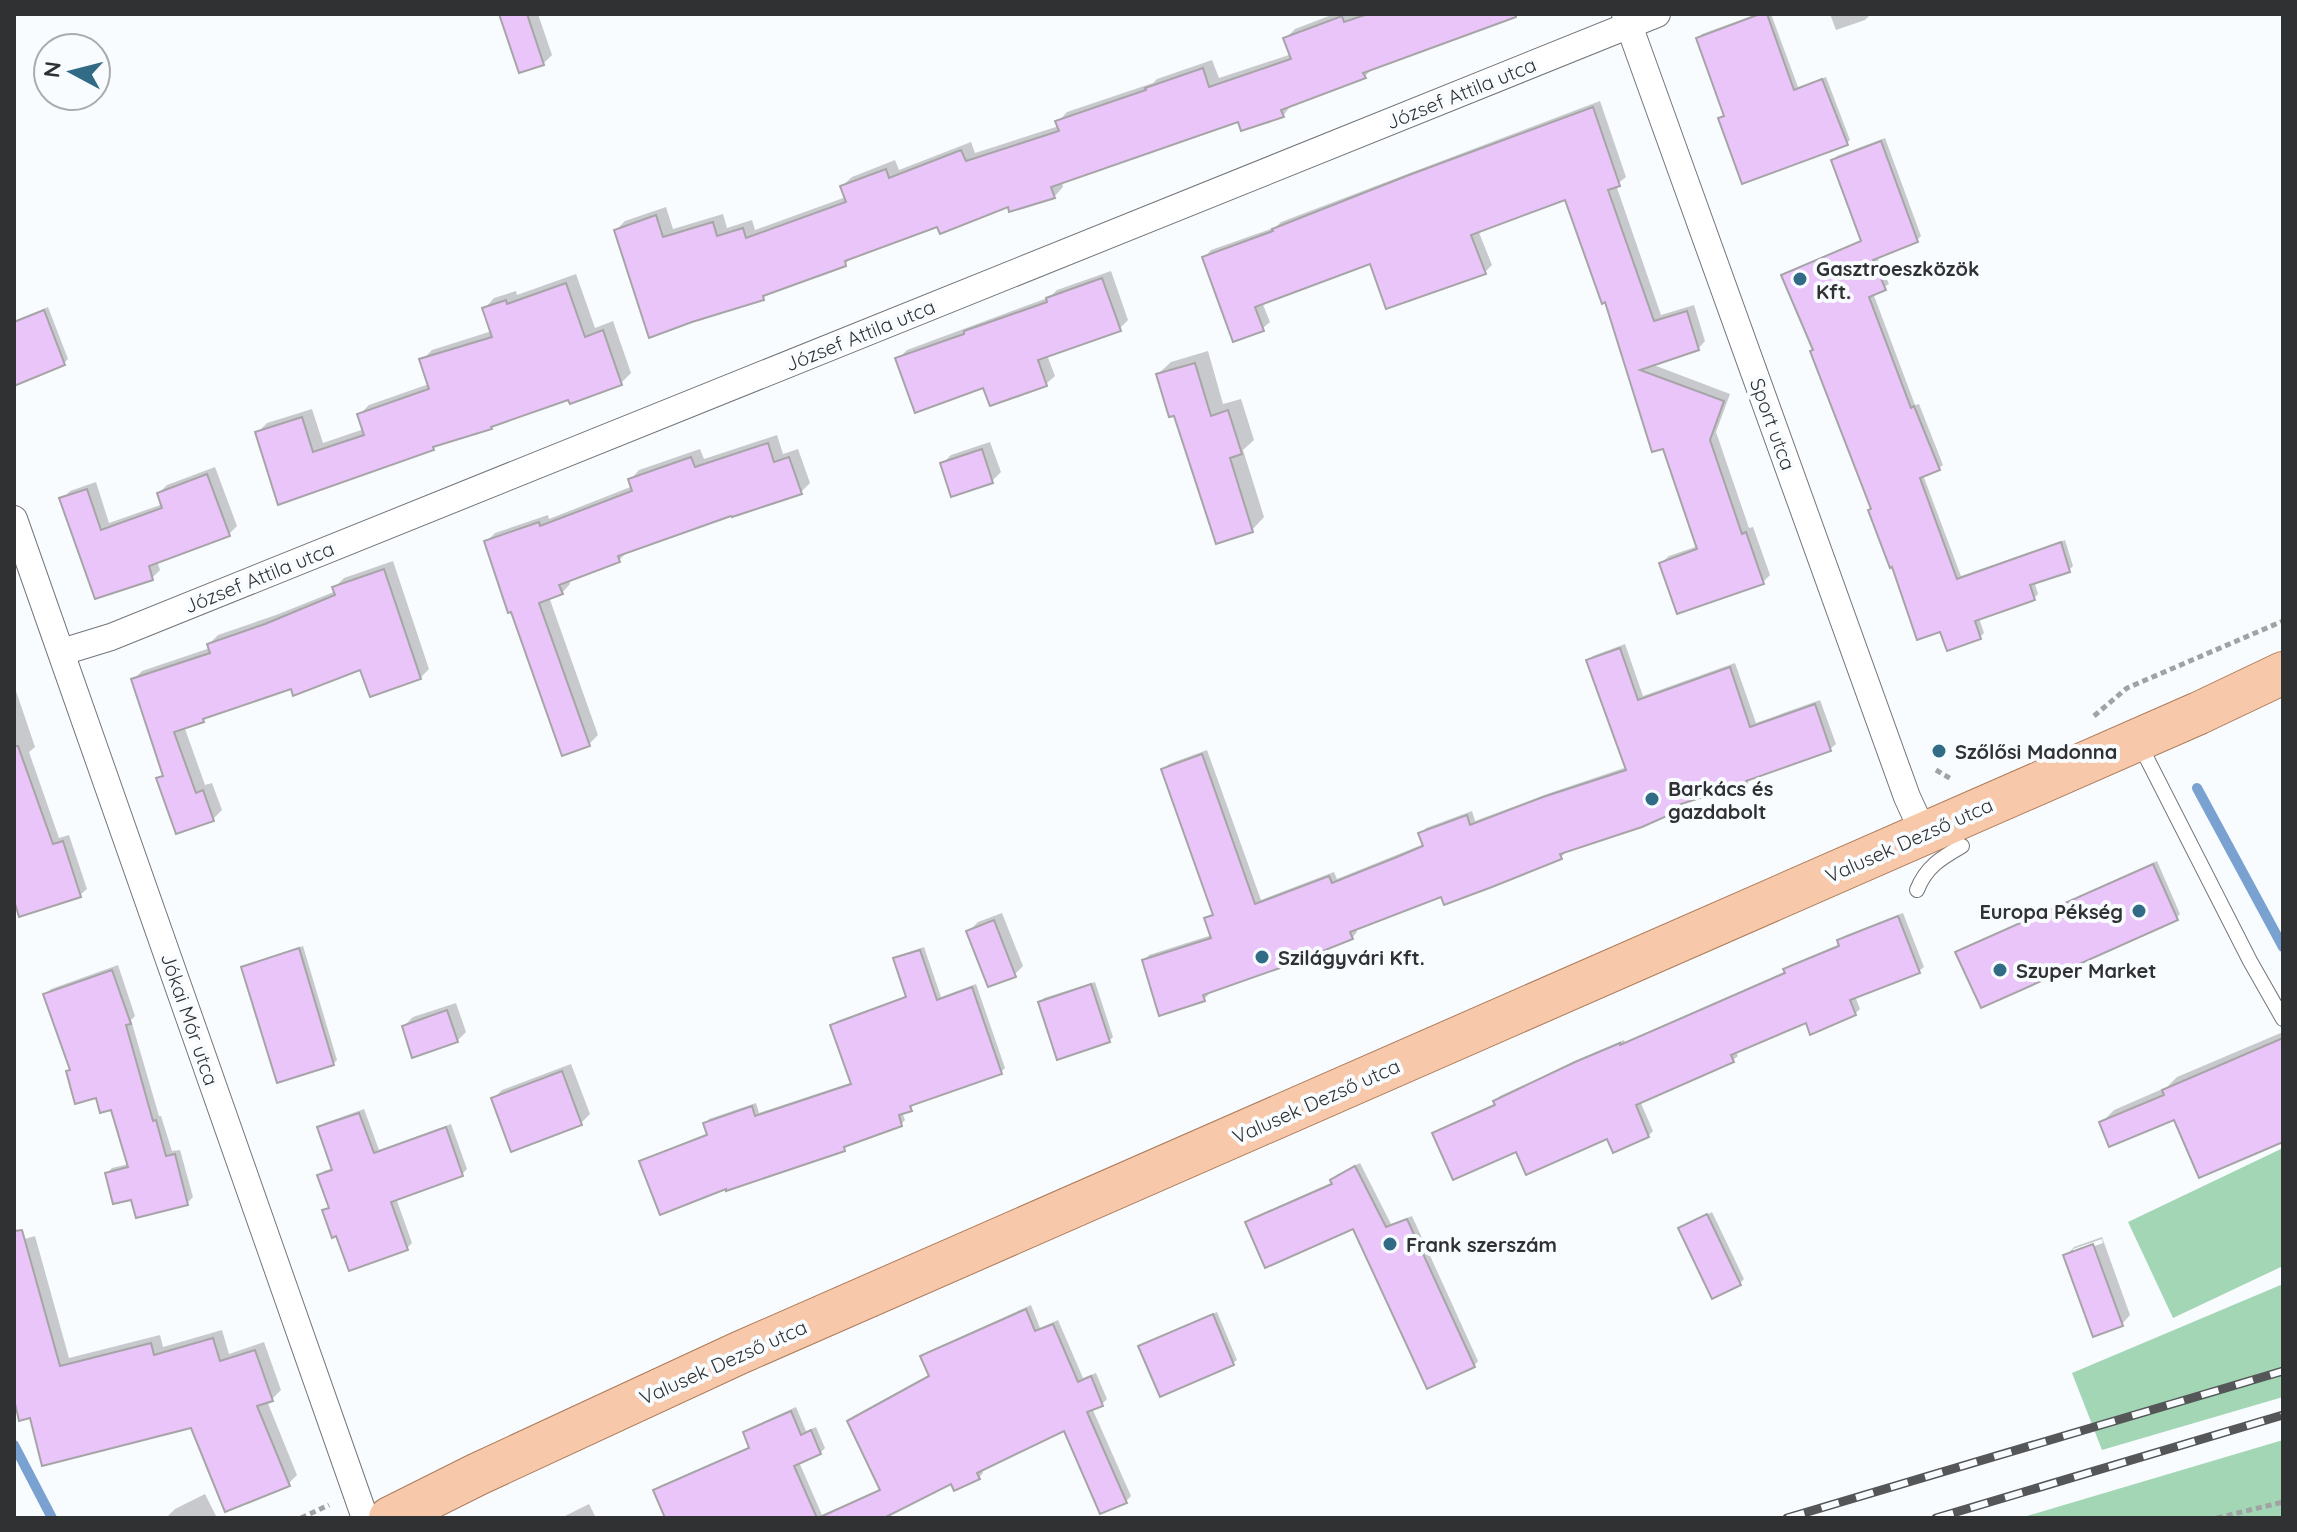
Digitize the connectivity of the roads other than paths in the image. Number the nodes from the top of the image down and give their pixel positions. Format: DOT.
graph roads {
  1 [pos="1657,14"];
  2 [pos="1627,20"];
  3 [pos="14,519"];
  4 [pos="62,652"];
  5 [pos="2283,673"];
  6 [pos="2137,739"];
  7 [pos="1932,828"];
  8 [pos="1917,890"];
  9 [pos="2283,1019"];
  10 [pos="365,1518"];
  11 [pos="390,1518"];
  1 -- 2 [label="street, József Attila utca"];
  2 -- 4 [label="street, József Attila utca"];
  2 -- 7 [label="street, Sport utca"];
  3 -- 4 [label="street, Jókai Mór utca"];
  4 -- 10 [label="street, Jókai Mór utca"];
  5 -- 6 [label="main road, Valusek Dezső utca"];
  6 -- 7 [label="main road, Valusek Dezső utca"];
  6 -- 9 [label="lane"];
  7 -- 8 [label="lane"];
  7 -- 11 [label="main road, Valusek Dezső utca"];
}
